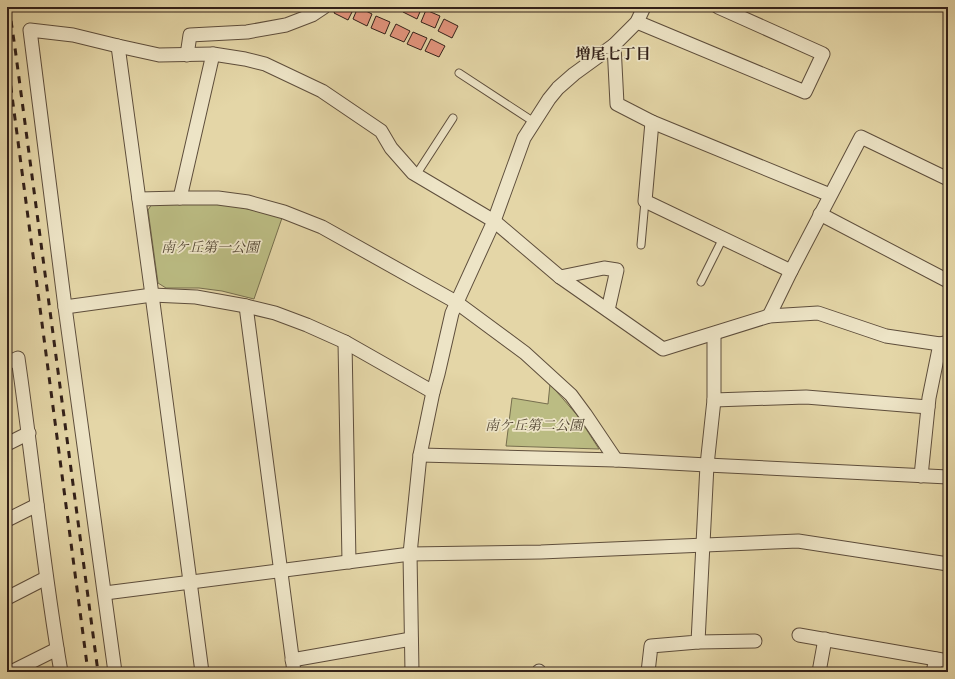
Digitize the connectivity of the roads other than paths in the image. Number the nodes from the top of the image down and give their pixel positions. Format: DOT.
graph roads {
  1 [pos="324,7"];
  2 [pos="644,7"];
  3 [pos="718,7"];
  4 [pos="637,22"];
  5 [pos="614,45"];
  6 [pos="118,46"];
  7 [pos="213,54"];
  8 [pos="187,55"];
  9 [pos="459,73"];
  10 [pos="453,118"];
  11 [pos="534,122"];
  12 [pos="652,122"];
  13 [pos="416,175"];
  14 [pos="948,179"];
  15 [pos="830,195"];
  16 [pos="180,198"];
  17 [pos="139,199"];
  18 [pos="645,200"];
  19 [pos="820,214"];
  20 [pos="494,221"];
  21 [pos="723,238"];
  22 [pos="641,245"];
  23 [pos="791,271"];
  24 [pos="560,277"];
  25 [pos="948,280"];
  26 [pos="701,282"];
  27 [pos="152,295"];
  28 [pos="456,302"];
  29 [pos="246,306"];
  30 [pos="65,307"];
  31 [pos="608,310"];
  32 [pos="770,316"];
  33 [pos="714,334"];
  34 [pos="345,342"];
  35 [pos="944,343"];
  36 [pos="7,363"];
  37 [pos="433,392"];
  38 [pos="714,400"];
  39 [pos="928,407"];
  40 [pos="28,433"];
  41 [pos="7,444"];
  42 [pos="420,455"];
  43 [pos="616,460"];
  44 [pos="707,465"];
  45 [pos="922,476"];
  46 [pos="948,476"];
  47 [pos="37,505"];
  48 [pos="7,520"];
  49 [pos="702,545"];
  50 [pos="410,554"];
  51 [pos="348,562"];
  52 [pos="948,564"];
  53 [pos="280,570"];
  54 [pos="46,578"];
  55 [pos="190,582"];
  56 [pos="105,593"];
  57 [pos="7,598"];
  58 [pos="799,635"];
  59 [pos="411,639"];
  60 [pos="825,639"];
  61 [pos="755,641"];
  62 [pos="698,642"];
  63 [pos="57,649"];
  64 [pos="939,664"];
  65 [pos="293,666"];
  66 [pos="11,672"];
  67 [pos="61,672"];
  68 [pos="115,672"];
  69 [pos="202,672"];
  70 [pos="412,672"];
  71 [pos="648,672"];
  72 [pos="818,672"];
  1 -- 8 [label="street"];
  2 -- 4 [label="street"];
  3 -- 4 [label="street"];
  4 -- 5 [label="street"];
  5 -- 11 [label="street"];
  5 -- 12 [label="street"];
  6 -- 8 [label="street"];
  6 -- 17 [label="street"];
  6 -- 30 [label="street"];
  7 -- 8 [label="street"];
  7 -- 13 [label="street"];
  7 -- 16 [label="street"];
  9 -- 11 [label="lane"];
  10 -- 13 [label="lane"];
  11 -- 20 [label="street"];
  12 -- 15 [label="street"];
  12 -- 18 [label="street"];
  13 -- 20 [label="street"];
  14 -- 15 [label="street"];
  15 -- 19 [label="street"];
  16 -- 17 [label="street"];
  16 -- 28 [label="street"];
  17 -- 27 [label="street"];
  18 -- 21 [label="street"];
  18 -- 22 [label="lane"];
  19 -- 23 [label="street"];
  19 -- 25 [label="street"];
  20 -- 24 [label="street"];
  20 -- 28 [label="street"];
  21 -- 23 [label="street"];
  21 -- 26 [label="lane"];
  23 -- 32 [label="street"];
  24 -- 31 [label="street"];
  24 -- 31 [label="street"];
  27 -- 29 [label="street"];
  27 -- 30 [label="street"];
  27 -- 55 [label="street"];
  28 -- 37 [label="street"];
  28 -- 43 [label="street"];
  29 -- 34 [label="street"];
  29 -- 53 [label="street"];
  30 -- 56 [label="street"];
  31 -- 33 [label="street"];
  32 -- 33 [label="street"];
  32 -- 35 [label="street"];
  33 -- 38 [label="street"];
  34 -- 37 [label="street"];
  34 -- 51 [label="street"];
  35 -- 39 [label="street"];
  36 -- 40 [label="street"];
  37 -- 42 [label="street"];
  38 -- 39 [label="street"];
  38 -- 44 [label="street"];
  39 -- 45 [label="street"];
  40 -- 41 [label="street"];
  40 -- 47 [label="street"];
  42 -- 43 [label="street"];
  42 -- 50 [label="street"];
  43 -- 44 [label="street"];
  44 -- 45 [label="street"];
  44 -- 49 [label="street"];
  45 -- 46 [label="street"];
  47 -- 48 [label="street"];
  47 -- 54 [label="street"];
  49 -- 50 [label="street"];
  49 -- 52 [label="street"];
  49 -- 62 [label="street"];
  50 -- 51 [label="street"];
  50 -- 59 [label="street"];
  51 -- 53 [label="street"];
  53 -- 55 [label="street"];
  53 -- 65 [label="street"];
  54 -- 57 [label="street"];
  54 -- 63 [label="street"];
  55 -- 56 [label="street"];
  55 -- 69 [label="street"];
  56 -- 68 [label="street"];
  58 -- 60 [label="street"];
  59 -- 65 [label="street"];
  59 -- 70 [label="street"];
  60 -- 64 [label="street"];
  60 -- 72 [label="street"];
  61 -- 62 [label="street"];
  62 -- 71 [label="street"];
  63 -- 66 [label="street"];
  63 -- 67 [label="street"];
}
